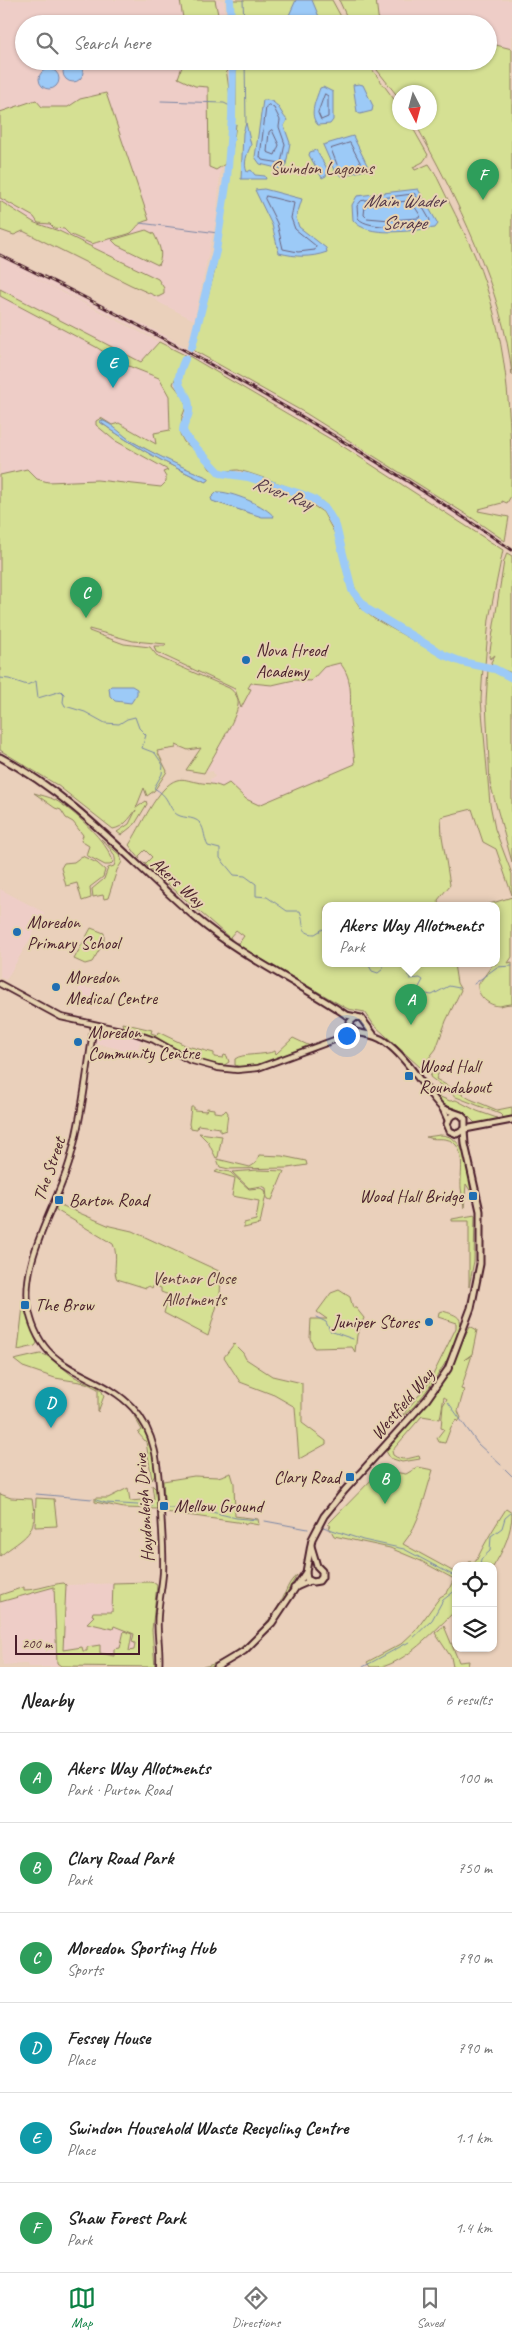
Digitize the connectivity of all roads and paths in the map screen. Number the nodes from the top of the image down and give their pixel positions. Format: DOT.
graph roads {
  1 [pos="0,757"];
  2 [pos="0,984"];
  3 [pos="346,1015"];
  4 [pos="356,1017"];
  5 [pos="366,1024"];
  6 [pos="94,1025"];
  7 [pos="350,1025"];
  8 [pos="359,1032"];
  9 [pos="373,1034"];
  10 [pos="343,1037"];
  11 [pos="443,1109"];
  12 [pos="456,1114"];
  13 [pos="448,1120"];
  14 [pos="512,1120"];
  15 [pos="466,1122"];
  16 [pos="479,1126"];
  17 [pos="465,1130"];
  18 [pos="455,1134"];
  19 [pos="464,1144"];
  20 [pos="32,1319"];
  21 [pos="311,1546"];
  22 [pos="317,1566"];
  23 [pos="306,1570"];
  24 [pos="310,1581"];
  25 [pos="294,1588"];
  26 [pos="161,1667"];
  27 [pos="217,1667"];
  1 -- 3 [label="main road, Akers Way"];
  2 -- 6 [label="street"];
  3 -- 4 [label="main road, Akers Way"];
  3 -- 7 [label="main road"];
  4 -- 5 [label="main road"];
  4 -- 7 [label="main road"];
  5 -- 8 [label="main road"];
  5 -- 9 [label="main road"];
  6 -- 10 [label="street"];
  6 -- 20 [label="street, The Street"];
  7 -- 8 [label="main road"];
  7 -- 10 [label="street"];
  8 -- 9 [label="main road"];
  8 -- 10 [label="street"];
  9 -- 11 [label="main road"];
  11 -- 12 [label="main road"];
  11 -- 13 [label="main road"];
  12 -- 13 [label="main road"];
  12 -- 15 [label="main road"];
  13 -- 18 [label="main road"];
  14 -- 16 [label="main road"];
  15 -- 16 [label="main road"];
  15 -- 17 [label="main road"];
  16 -- 17 [label="main road"];
  17 -- 18 [label="main road"];
  17 -- 19 [label="main road, Westfield Way"];
  18 -- 19 [label="main road, Westfield Way"];
  19 -- 21 [label="main road, Westfield Way"];
  20 -- 26 [label="street, Haydonleigh Drive"];
  21 -- 22 [label="main road"];
  21 -- 23 [label="main road, Westfield Way"];
  22 -- 23 [label="main road"];
  22 -- 24 [label="main road"];
  23 -- 24 [label="main road"];
  23 -- 25 [label="main road, Westfield Way"];
  24 -- 25 [label="main road"];
  25 -- 27 [label="main road, Westfield Way"];
}
